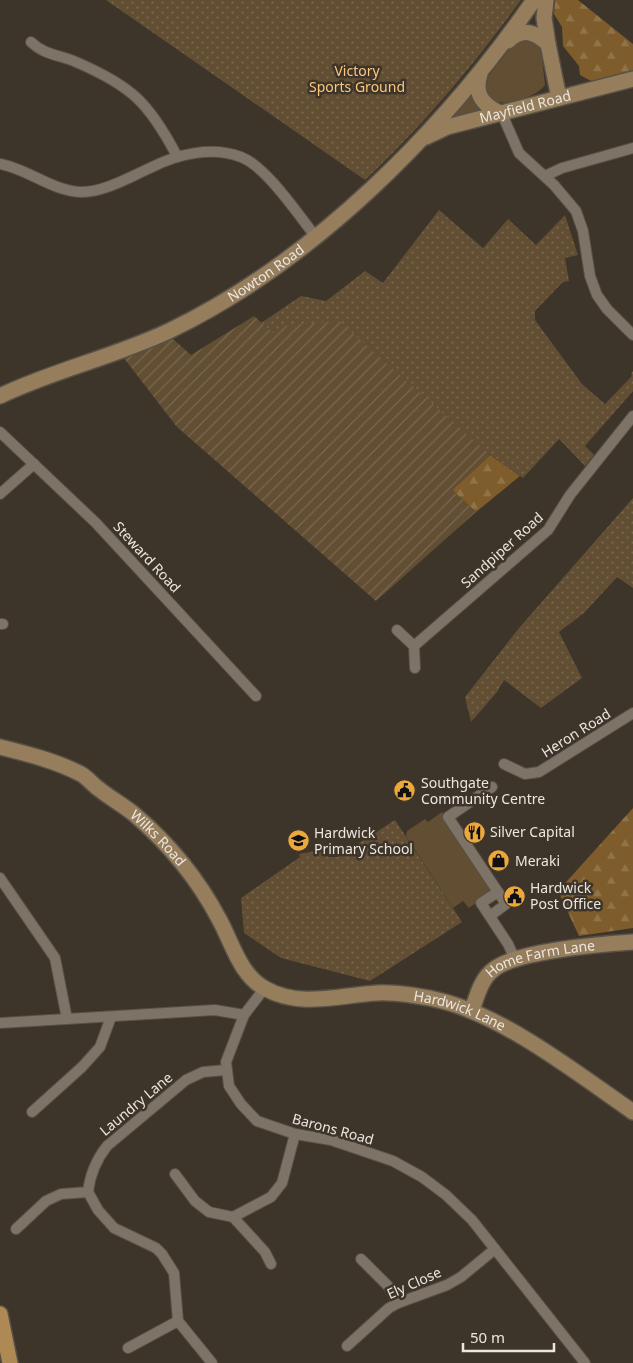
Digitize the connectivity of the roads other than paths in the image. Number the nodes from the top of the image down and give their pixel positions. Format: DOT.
graph roads {
  1 [pos="534,0"];
  2 [pos="546,0"];
  3 [pos="32,42"];
  4 [pos="548,44"];
  5 [pos="500,49"];
  6 [pos="480,74"];
  7 [pos="633,79"];
  8 [pos="559,98"];
  9 [pos="502,114"];
  10 [pos="420,141"];
  11 [pos="633,148"];
  12 [pos="177,156"];
  13 [pos="0,164"];
  14 [pos="545,176"];
  15 [pos="316,237"];
  16 [pos="633,335"];
  17 [pos="0,396"];
  18 [pos="633,416"];
  19 [pos="0,432"];
  20 [pos="0,438"];
  21 [pos="11,443"];
  22 [pos="34,464"];
  23 [pos="0,494"];
  24 [pos="397,630"];
  25 [pos="414,646"];
  26 [pos="415,668"];
  27 [pos="256,696"];
  28 [pos="633,713"];
  29 [pos="0,747"];
  30 [pos="504,764"];
  31 [pos="492,787"];
  32 [pos="0,878"];
  33 [pos="498,892"];
  34 [pos="490,916"];
  35 [pos="633,942"];
  36 [pos="515,959"];
  37 [pos="264,989"];
  38 [pos="472,1010"];
  39 [pos="244,1015"];
  40 [pos="111,1017"];
  41 [pos="67,1020"];
  42 [pos="0,1022"];
  43 [pos="226,1070"];
  44 [pos="32,1112"];
  45 [pos="633,1112"];
  46 [pos="296,1134"];
  47 [pos="175,1174"];
  48 [pos="88,1192"];
  49 [pos="233,1217"];
  50 [pos="16,1228"];
  51 [pos="495,1249"];
  52 [pos="361,1258"];
  53 [pos="272,1264"];
  54 [pos="398,1303"];
  55 [pos="0,1314"];
  56 [pos="178,1321"];
  57 [pos="347,1346"];
  58 [pos="128,1348"];
  59 [pos="581,1361"];
  60 [pos="10,1363"];
  61 [pos="212,1363"];
  1 -- 5 [label="street, Nowton Road"];
  2 -- 4 [label="street"];
  3 -- 12 [label="street"];
  4 -- 5 [label="street, Nowton Road"];
  4 -- 8 [label="street"];
  5 -- 6 [label="street, Nowton Road"];
  6 -- 9 [label="street"];
  6 -- 10 [label="street, Nowton Road"];
  7 -- 8 [label="street, Mayfield Road"];
  8 -- 9 [label="street, Mayfield Road"];
  9 -- 10 [label="street, Mayfield Road"];
  9 -- 14 [label="street"];
  10 -- 15 [label="street, Nowton Road"];
  11 -- 14 [label="street"];
  12 -- 13 [label="street"];
  12 -- 15 [label="street"];
  14 -- 16 [label="street"];
  15 -- 17 [label="street, Nowton Road"];
  18 -- 25 [label="street, Sandpiper Road"];
  19 -- 21 [label="street, Steward Road"];
  20 -- 21 [label="street, Steward Road"];
  21 -- 22 [label="street, Steward Road"];
  22 -- 23 [label="street"];
  22 -- 27 [label="street, Steward Road"];
  24 -- 25 [label="street"];
  25 -- 26 [label="street"];
  28 -- 30 [label="street, Heron Road"];
  29 -- 37 [label="street, Wilks Road"];
  31 -- 33 [label="street"];
  32 -- 41 [label="street"];
  33 -- 34 [label="street"];
  33 -- 34 [label="street"];
  34 -- 36 [label="street"];
  35 -- 36 [label="street, Home Farm Lane"];
  36 -- 38 [label="street, Home Farm Lane"];
  37 -- 38 [label="street, Hardwick Lane"];
  37 -- 39 [label="street"];
  38 -- 45 [label="street, Hardwick Lane"];
  39 -- 40 [label="street"];
  39 -- 43 [label="street"];
  40 -- 41 [label="street"];
  40 -- 44 [label="street"];
  41 -- 42 [label="street"];
  43 -- 46 [label="street, Barons Road"];
  43 -- 48 [label="street, Laundry Lane"];
  46 -- 49 [label="street"];
  46 -- 51 [label="street, Barons Road"];
  47 -- 49 [label="street"];
  48 -- 50 [label="street"];
  48 -- 56 [label="street"];
  49 -- 53 [label="street"];
  51 -- 54 [label="street, Ely Close"];
  51 -- 59 [label="street, Barons Road"];
  52 -- 54 [label="street"];
  54 -- 57 [label="street, Ely Close"];
  55 -- 60 [label="main road"];
  56 -- 58 [label="street"];
  56 -- 61 [label="street"];
}
